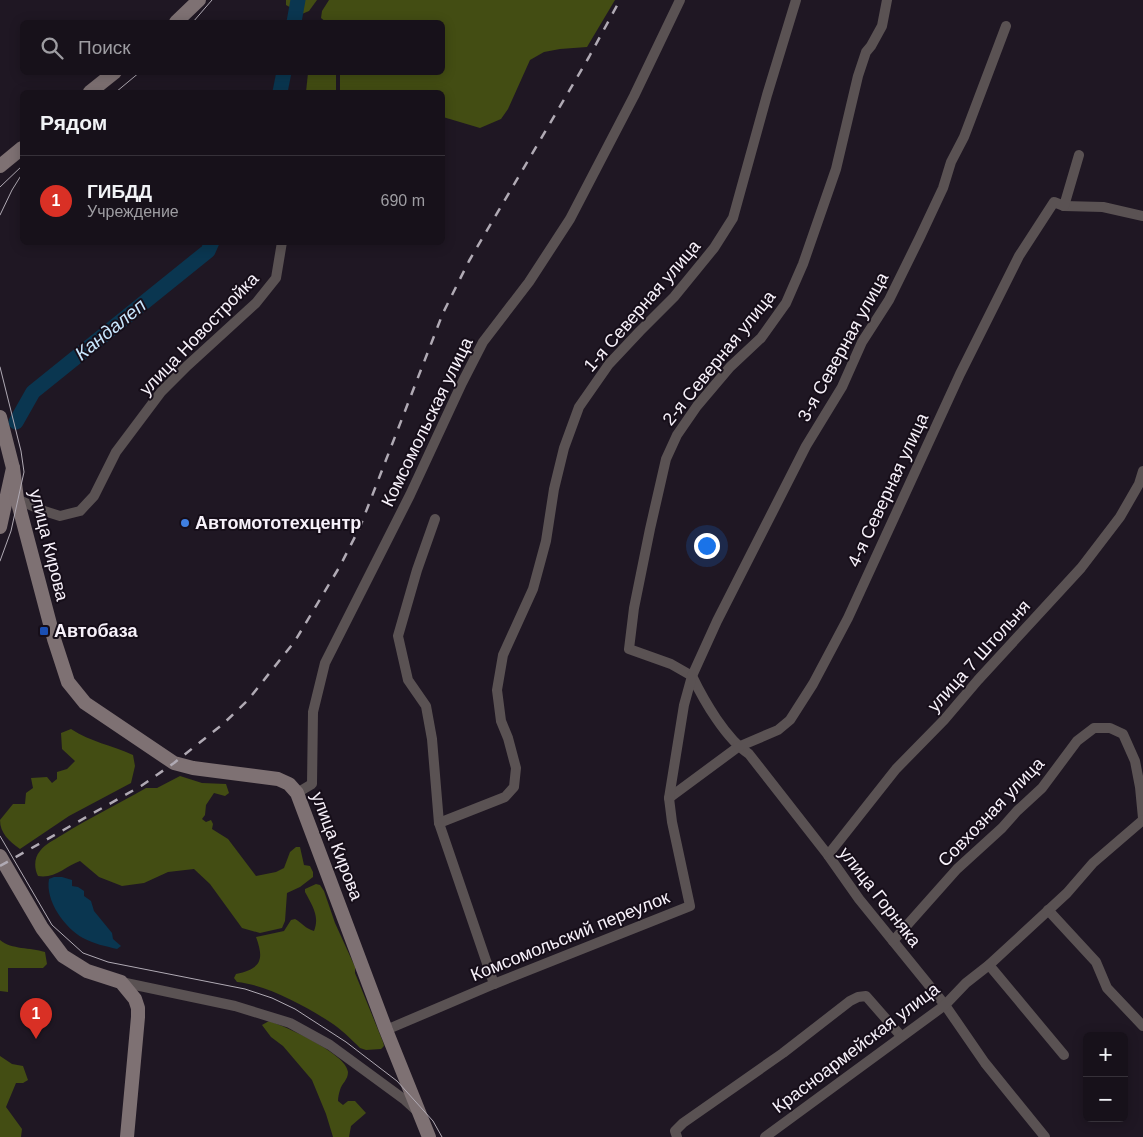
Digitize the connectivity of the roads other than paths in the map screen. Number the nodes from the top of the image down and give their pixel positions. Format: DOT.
graph roads {
  1 [pos="199,0"];
  2 [pos="680,0"];
  3 [pos="796,0"];
  4 [pos="887,0"];
  5 [pos="178,20"];
  6 [pos="1006,26"];
  7 [pos="111,75"];
  8 [pos="92,90"];
  9 [pos="20,150"];
  10 [pos="1079,155"];
  11 [pos="0,166"];
  12 [pos="1064,206"];
  13 [pos="1143,216"];
  14 [pos="282,245"];
  15 [pos="0,416"];
  16 [pos="13,468"];
  17 [pos="1143,471"];
  18 [pos="17,499"];
  19 [pos="434,519"];
  20 [pos="0,527"];
  21 [pos="692,676"];
  22 [pos="738,747"];
  23 [pos="297,793"];
  24 [pos="669,798"];
  25 [pos="1143,819"];
  26 [pos="439,823"];
  27 [pos="828,855"];
  28 [pos="0,856"];
  29 [pos="1048,910"];
  30 [pos="893,941"];
  31 [pos="989,966"];
  32 [pos="120,982"];
  33 [pos="494,984"];
  34 [pos="153,989"];
  35 [pos="944,1005"];
  36 [pos="138,1008"];
  37 [pos="1143,1026"];
  38 [pos="386,1030"];
  39 [pos="901,1036"];
  40 [pos="1064,1055"];
  41 [pos="419,1113"];
  42 [pos="127,1137"];
  43 [pos="429,1137"];
  44 [pos="678,1137"];
  45 [pos="765,1137"];
  46 [pos="1045,1137"];
  1 -- 5 [label="street"];
  2 -- 23 [label="street, Комсомольская улица"];
  3 -- 26 [label="street, 1-я Северная улица"];
  4 -- 21 [label="street, 2-я Северная улица"];
  6 -- 21 [label="street, 3-я Северная улица"];
  7 -- 8 [label="street"];
  9 -- 11 [label="street"];
  10 -- 12 [label="street"];
  12 -- 13 [label="street"];
  12 -- 22 [label="street, 4-я Северная улица"];
  14 -- 18 [label="street, улица Новостройка"];
  15 -- 16 [label="street, улица Кирова"];
  16 -- 18 [label="street, улица Кирова"];
  16 -- 20 [label="street, улица Кирова"];
  17 -- 27 [label="street, улица 7 Штольня"];
  18 -- 23 [label="street, улица Кирова"];
  19 -- 26 [label="street"];
  21 -- 22 [label="street, улица Горняка"];
  21 -- 24 [label="street, Комсомольский переулок"];
  22 -- 24 [label="street, 4-я Северная улица"];
  22 -- 27 [label="street, улица Горняка"];
  23 -- 38 [label="street, улица Кирова"];
  24 -- 33 [label="street, Комсомольский переулок"];
  25 -- 29 [label="street, Красноармейская улица"];
  25 -- 30 [label="street, Совхозная улица"];
  26 -- 33 [label="street"];
  27 -- 30 [label="street, улица Горняка"];
  28 -- 32 [label="street, улица Кирова"];
  29 -- 31 [label="street, Красноармейская улица"];
  29 -- 37 [label="street"];
  30 -- 35 [label="street, улица Горняка"];
  31 -- 35 [label="street, Красноармейская улица"];
  31 -- 40 [label="street"];
  32 -- 34 [label="street, улица Кирова"];
  32 -- 36 [label="street"];
  33 -- 38 [label="street, Комсомольский переулок"];
  34 -- 36 [label="street"];
  34 -- 41 [label="street, улица Кирова"];
  35 -- 39 [label="street, Красноармейская улица"];
  35 -- 46 [label="street, улица Горняка"];
  36 -- 42 [label="street"];
  38 -- 41 [label="street, улица Кирова"];
  39 -- 44 [label="street"];
  39 -- 45 [label="street, Красноармейская улица"];
  41 -- 43 [label="street, улица Кирова"];
}
